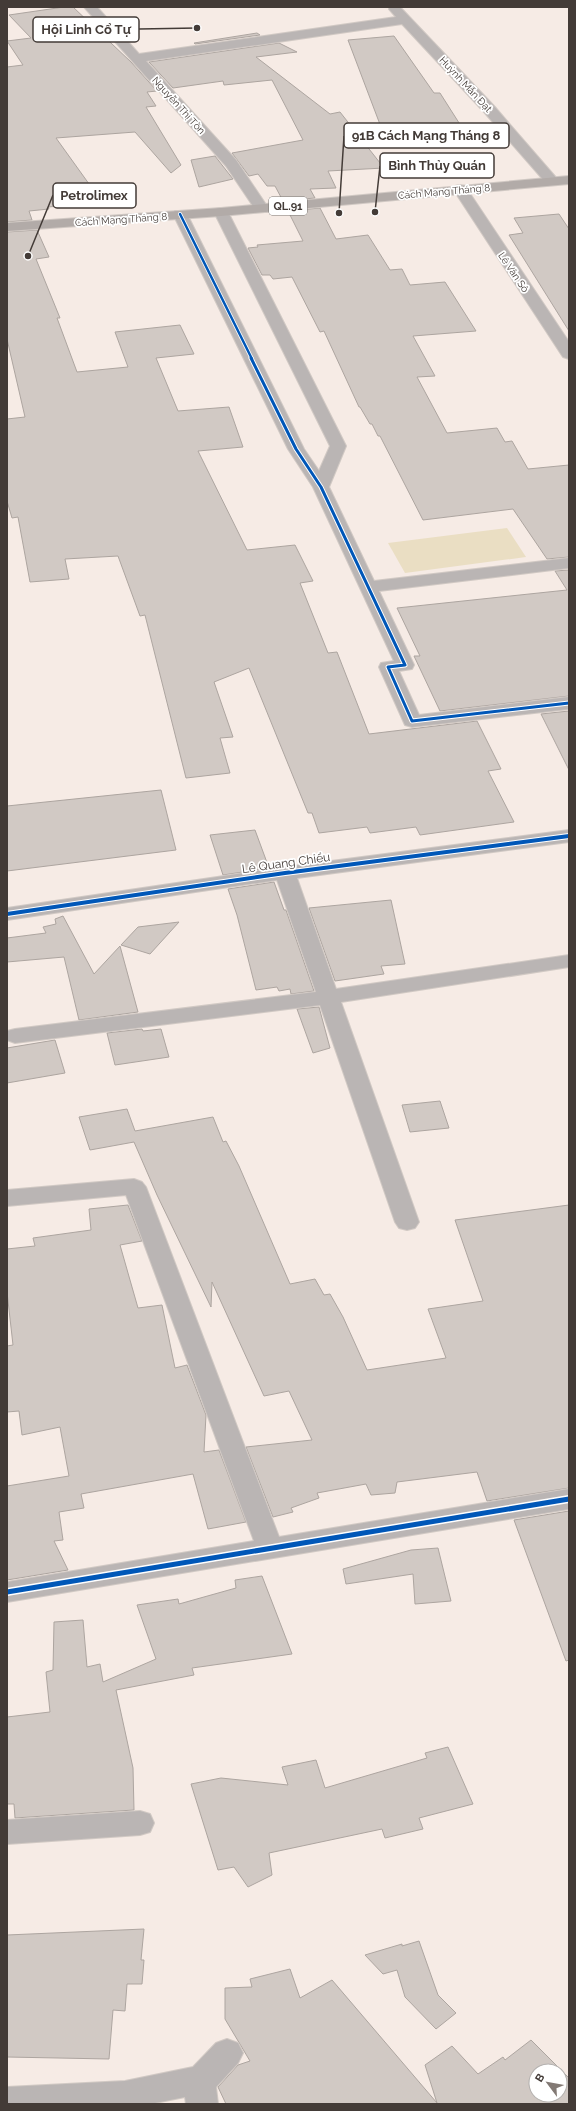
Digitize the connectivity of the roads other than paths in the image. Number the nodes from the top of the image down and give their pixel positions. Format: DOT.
graph roads {
  1 [pos="90,7"];
  2 [pos="393,7"];
  3 [pos="405,20"];
  4 [pos="138,58"];
  5 [pos="569,180"];
  6 [pos="552,181"];
  7 [pos="460,189"];
  8 [pos="262,208"];
  9 [pos="221,212"];
  10 [pos="180,214"];
  11 [pos="7,227"];
  12 [pos="569,354"];
  13 [pos="321,487"];
  14 [pos="569,563"];
  15 [pos="370,587"];
  16 [pos="569,703"];
  17 [pos="569,836"];
  18 [pos="285,873"];
  19 [pos="7,914"];
  20 [pos="569,961"];
  21 [pos="328,997"];
  22 [pos="15,1036"];
  23 [pos="7,1198"];
  24 [pos="407,1222"];
  25 [pos="569,1499"];
  26 [pos="270,1548"];
  27 [pos="7,1592"];
  28 [pos="140,1823"];
  29 [pos="7,1832"];
  30 [pos="227,2053"];
  31 [pos="201,2092"];
  32 [pos="7,2101"];
  1 -- 4 [label="street, Nguyễn Thị Tồn"];
  2 -- 3 [label="street, Huỳnh Mẫn Đạt"];
  3 -- 4 [label="street"];
  3 -- 6 [label="street, Huỳnh Mẫn Đạt"];
  4 -- 8 [label="street, Nguyễn Thị Tồn"];
  5 -- 6 [label="highway, Cách Mạng Tháng 8 / QL.91"];
  6 -- 7 [label="highway, Cách Mạng Tháng 8 / QL.91"];
  7 -- 8 [label="highway, Cách Mạng Tháng 8 / QL.91"];
  7 -- 12 [label="street, Lê Văn Sô"];
  8 -- 9 [label="highway, Cách Mạng Tháng 8 / QL.91"];
  9 -- 10 [label="highway, Cách Mạng Tháng 8 / QL.91"];
  9 -- 13 [label="street"];
  10 -- 11 [label="highway, Cách Mạng Tháng 8 / QL.91"];
  10 -- 13 [label="street"];
  13 -- 15 [label="street"];
  14 -- 15 [label="street"];
  15 -- 16 [label="street"];
  17 -- 18 [label="street, Lê Quang Chiểu"];
  18 -- 19 [label="street, Lê Quang Chiểu"];
  18 -- 21 [label="street"];
  20 -- 21 [label="street"];
  21 -- 22 [label="street"];
  21 -- 24 [label="street"];
  23 -- 26 [label="street"];
  25 -- 26 [label="street"];
  26 -- 27 [label="street"];
  28 -- 29 [label="street"];
  30 -- 31 [label="street"];
  31 -- 32 [label="street"];
}
